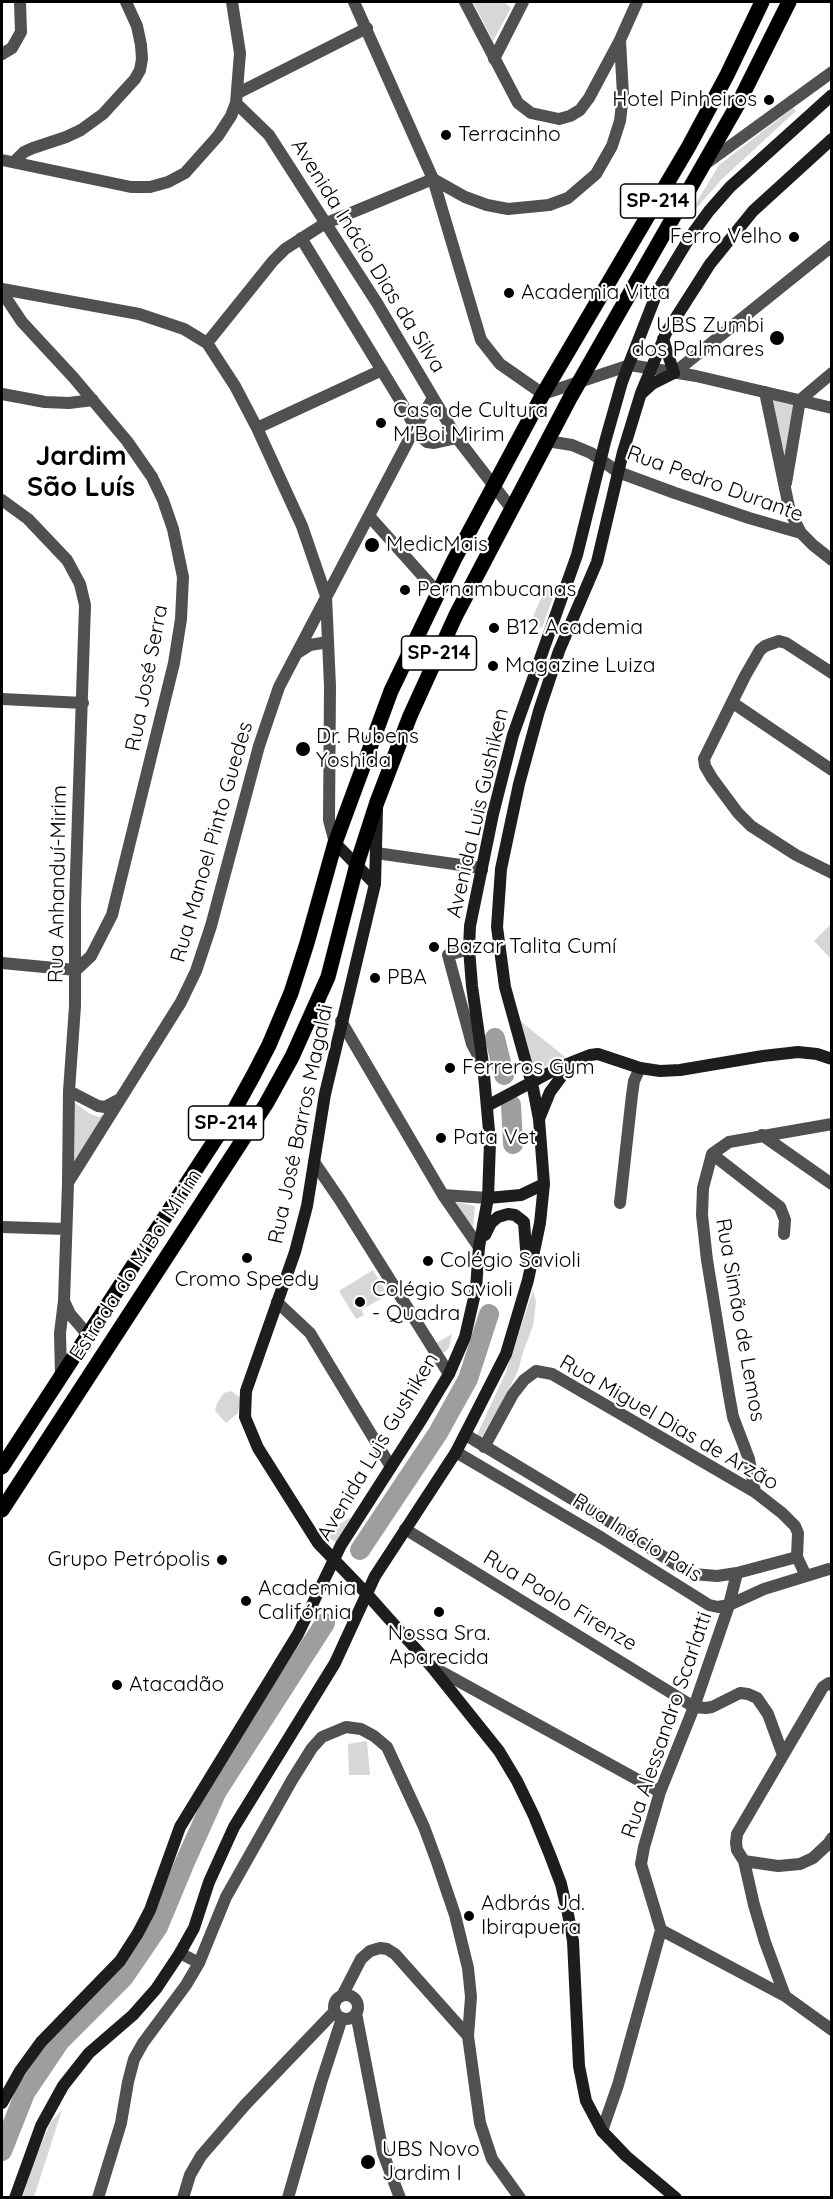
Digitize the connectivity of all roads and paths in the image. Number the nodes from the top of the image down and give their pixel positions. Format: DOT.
graph roads {
  1 [pos="20,2"];
  2 [pos="126,2"];
  3 [pos="232,2"];
  4 [pos="354,2"];
  5 [pos="465,2"];
  6 [pos="523,2"];
  7 [pos="637,2"];
  8 [pos="762,2"];
  9 [pos="789,2"];
  10 [pos="367,28"];
  11 [pos="620,40"];
  12 [pos="2,54"];
  13 [pos="494,59"];
  14 [pos="831,72"];
  15 [pos="831,95"];
  16 [pos="237,98"];
  17 [pos="831,139"];
  18 [pos="8,161"];
  19 [pos="704,166"];
  20 [pos="433,179"];
  21 [pos="324,224"];
  22 [pos="302,238"];
  23 [pos="831,246"];
  24 [pos="2,290"];
  25 [pos="665,336"];
  26 [pos="207,344"];
  27 [pos="630,365"];
  28 [pos="651,368"];
  29 [pos="382,370"];
  30 [pos="674,373"];
  31 [pos="831,373"];
  32 [pos="580,381"];
  33 [pos="765,392"];
  34 [pos="641,393"];
  35 [pos="2,394"];
  36 [pos="543,394"];
  37 [pos="433,398"];
  38 [pos="93,400"];
  39 [pos="800,400"];
  40 [pos="831,408"];
  41 [pos="416,426"];
  42 [pos="257,428"];
  43 [pos="457,438"];
  44 [pos="547,441"];
  45 [pos="600,459"];
  46 [pos="618,472"];
  47 [pos="493,487"];
  48 [pos="785,490"];
  49 [pos="2,500"];
  50 [pos="511,508"];
  51 [pos="370,517"];
  52 [pos="801,533"];
  53 [pos="831,560"];
  54 [pos="438,593"];
  55 [pos="326,596"];
  56 [pos="328,642"];
  57 [pos="297,653"];
  58 [pos="831,673"];
  59 [pos="2,699"];
  60 [pos="83,703"];
  61 [pos="733,703"];
  62 [pos="831,770"];
  63 [pos="377,802"];
  64 [pos="335,843"];
  65 [pos="376,853"];
  66 [pos="357,864"];
  67 [pos="482,870"];
  68 [pos="831,873"];
  69 [pos="375,884"];
  70 [pos="469,949"];
  71 [pos="2,963"];
  72 [pos="76,970"];
  73 [pos="341,1021"];
  74 [pos="831,1059"];
  75 [pos="574,1060"];
  76 [pos="483,1064"];
  77 [pos="640,1068"];
  78 [pos="532,1082"];
  79 [pos="69,1091"];
  80 [pos="119,1100"];
  81 [pos="487,1106"];
  82 [pos="539,1119"];
  83 [pos="831,1124"];
  84 [pos="762,1135"];
  85 [pos="712,1154"];
  86 [pos="315,1162"];
  87 [pos="68,1183"];
  88 [pos="544,1184"];
  89 [pos="831,1184"];
  90 [pos="443,1195"];
  91 [pos="488,1198"];
  92 [pos="620,1203"];
  93 [pos="2,1227"];
  94 [pos="66,1229"];
  95 [pos="784,1234"];
  96 [pos="479,1247"];
  97 [pos="528,1280"];
  98 [pos="64,1301"];
  99 [pos="278,1302"];
  100 [pos="88,1335"];
  101 [pos="449,1374"];
  102 [pos="61,1376"];
  103 [pos="88,1377"];
  104 [pos="466,1435"];
  105 [pos="484,1447"];
  106 [pos="456,1452"];
  107 [pos="2,1467"];
  108 [pos="391,1467"];
  109 [pos="755,1492"];
  110 [pos="2,1510"];
  111 [pos="405,1529"];
  112 [pos="797,1557"];
  113 [pos="333,1559"];
  114 [pos="829,1569"];
  115 [pos="736,1573"];
  116 [pos="806,1576"];
  117 [pos="366,1593"];
  118 [pos="729,1605"];
  119 [pos="431,1666"];
  120 [pos="831,1685"];
  121 [pos="482,1693"];
  122 [pos="456,1695"];
  123 [pos="694,1707"];
  124 [pos="783,1755"];
  125 [pos="660,1792"];
  126 [pos="831,1838"];
  127 [pos="744,1861"];
  128 [pos="661,1930"];
  129 [pos="180,1953"];
  130 [pos="199,1963"];
  131 [pos="348,1996"];
  132 [pos="785,1996"];
  133 [pos="356,2013"];
  134 [pos="338,2015"];
  135 [pos="831,2030"];
  136 [pos="468,2037"];
  137 [pos="2,2103"];
  138 [pos="602,2131"];
  139 [pos="15,2198"];
  140 [pos="98,2198"];
  141 [pos="183,2198"];
  142 [pos="288,2198"];
  143 [pos="400,2198"];
  144 [pos="520,2198"];
  145 [pos="676,2198"];
  1 -- 12 [label="street"];
  2 -- 18 [label="street"];
  3 -- 16 [label="street"];
  4 -- 10 [label="street"];
  5 -- 13 [label="street"];
  6 -- 13 [label="street"];
  7 -- 11 [label="street"];
  8 -- 36 [label="main road, Estrada do M'Boi Mirim / SP-214"];
  9 -- 19 [label="main road, Estrada do M'Boi Mirim / SP-214"];
  10 -- 16 [label="street"];
  10 -- 20 [label="street"];
  11 -- 13 [label="street"];
  11 -- 20 [label="street"];
  14 -- 19 [label="street"];
  15 -- 27 [label="main road, Avenida Luis Gushiken"];
  16 -- 18 [label="street"];
  16 -- 21 [label="street, Avenida Inácio Dias da Silva"];
  17 -- 25 [label="main road"];
  19 -- 32 [label="main road, Estrada do M'Boi Mirim / SP-214"];
  20 -- 21 [label="street"];
  20 -- 36 [label="street"];
  21 -- 22 [label="street"];
  21 -- 37 [label="street, Avenida Inácio Dias da Silva"];
  22 -- 26 [label="street"];
  22 -- 29 [label="street"];
  23 -- 30 [label="street"];
  24 -- 26 [label="street"];
  24 -- 38 [label="street, Rua José Serra"];
  25 -- 28 [label="main road, Avenida Luis Gushiken"];
  25 -- 30 [label="main road"];
  26 -- 42 [label="street"];
  27 -- 28 [label="street"];
  27 -- 32 [label="street"];
  27 -- 45 [label="main road, Avenida Luis Gushiken"];
  28 -- 30 [label="street"];
  28 -- 34 [label="main road, Avenida Luis Gushiken"];
  29 -- 41 [label="street"];
  29 -- 42 [label="street"];
  30 -- 33 [label="street"];
  30 -- 34 [label="main road"];
  31 -- 39 [label="street"];
  32 -- 36 [label="street"];
  32 -- 44 [label="main road, Estrada do M'Boi Mirim / SP-214"];
  33 -- 39 [label="street"];
  33 -- 48 [label="street"];
  34 -- 46 [label="main road, Avenida Luis Gushiken"];
  35 -- 38 [label="street"];
  36 -- 47 [label="main road, Estrada do M'Boi Mirim / SP-214"];
  37 -- 41 [label="street, Rua Manoel Pinto Guedes"];
  37 -- 43 [label="street, Avenida Inácio Dias da Silva"];
  38 -- 72 [label="street, Rua José Serra"];
  39 -- 40 [label="street"];
  39 -- 48 [label="street"];
  41 -- 43 [label="street"];
  41 -- 51 [label="street, Rua Manoel Pinto Guedes"];
  42 -- 55 [label="street"];
  43 -- 47 [label="street, Avenida Inácio Dias da Silva"];
  44 -- 45 [label="street, Rua Pedro Durante"];
  44 -- 50 [label="main road, Estrada do M'Boi Mirim / SP-214"];
  45 -- 46 [label="street, Rua Pedro Durante"];
  45 -- 67 [label="main road, Avenida Luis Gushiken"];
  46 -- 52 [label="street, Rua Pedro Durante"];
  46 -- 78 [label="main road, Avenida Luis Gushiken"];
  47 -- 50 [label="street, Avenida Inácio Dias da Silva"];
  47 -- 54 [label="main road, Estrada do M'Boi Mirim / SP-214"];
  48 -- 52 [label="street"];
  49 -- 60 [label="street, Rua Anhanduí-Mirim"];
  50 -- 63 [label="main road, Estrada do M'Boi Mirim / SP-214"];
  51 -- 54 [label="street"];
  51 -- 55 [label="street, Rua Manoel Pinto Guedes"];
  52 -- 53 [label="street, Rua Pedro Durante"];
  54 -- 64 [label="main road, Estrada do M'Boi Mirim / SP-214"];
  55 -- 56 [label="street"];
  55 -- 57 [label="street, Rua Manoel Pinto Guedes"];
  56 -- 57 [label="street"];
  56 -- 64 [label="street"];
  57 -- 80 [label="street, Rua Manoel Pinto Guedes"];
  58 -- 61 [label="street"];
  59 -- 60 [label="street"];
  60 -- 72 [label="street, Rua Anhanduí-Mirim"];
  61 -- 62 [label="street"];
  61 -- 68 [label="street"];
  63 -- 65 [label="main road, Rua José Barros Magaldi"];
  63 -- 66 [label="main road, Estrada do M'Boi Mirim / SP-214"];
  64 -- 66 [label="main road"];
  64 -- 100 [label="main road, Estrada do M'Boi Mirim / SP-214"];
  65 -- 67 [label="street"];
  65 -- 69 [label="main road, Rua José Barros Magaldi"];
  66 -- 69 [label="main road"];
  66 -- 103 [label="main road, Estrada do M'Boi Mirim / SP-214"];
  67 -- 70 [label="main road, Avenida Luis Gushiken"];
  69 -- 73 [label="main road, Rua José Barros Magaldi"];
  70 -- 76 [label="main road, Avenida Luis Gushiken"];
  70 -- 76 [label="street"];
  71 -- 72 [label="street"];
  72 -- 79 [label="street, Rua Anhanduí-Mirim"];
  73 -- 86 [label="main road, Rua José Barros Magaldi"];
  73 -- 90 [label="street"];
  74 -- 77 [label="main road"];
  75 -- 77 [label="main road"];
  75 -- 78 [label="main road"];
  75 -- 82 [label="main road"];
  76 -- 81 [label="main road, Avenida Luis Gushiken"];
  77 -- 92 [label="street"];
  78 -- 81 [label="main road"];
  78 -- 82 [label="main road, Avenida Luis Gushiken"];
  79 -- 80 [label="street"];
  79 -- 87 [label="street, Rua Anhanduí-Mirim"];
  80 -- 87 [label="street, Rua Manoel Pinto Guedes"];
  81 -- 91 [label="main road, Avenida Luis Gushiken"];
  82 -- 88 [label="main road, Avenida Luis Gushiken"];
  83 -- 84 [label="street"];
  84 -- 85 [label="street"];
  84 -- 89 [label="street"];
  85 -- 95 [label="street"];
  85 -- 109 [label="street, Rua Simão de Lemos"];
  86 -- 99 [label="main road, Rua José Barros Magaldi"];
  86 -- 101 [label="street"];
  87 -- 94 [label="street, Rua Anhanduí-Mirim"];
  88 -- 91 [label="main road"];
  88 -- 97 [label="main road, Avenida Luis Gushiken"];
  90 -- 91 [label="street"];
  90 -- 96 [label="street"];
  91 -- 96 [label="main road, Avenida Luis Gushiken"];
  93 -- 94 [label="street"];
  94 -- 98 [label="street, Rua Anhanduí-Mirim"];
  96 -- 97 [label="main road"];
  96 -- 101 [label="main road, Avenida Luis Gushiken"];
  97 -- 104 [label="main road, Avenida Luis Gushiken"];
  98 -- 100 [label="street"];
  98 -- 102 [label="street, Rua Anhanduí-Mirim"];
  99 -- 108 [label="street"];
  99 -- 113 [label="main road, Rua José Barros Magaldi"];
  100 -- 102 [label="main road, Estrada do M'Boi Mirim / SP-214"];
  100 -- 103 [label="main road"];
  101 -- 108 [label="main road, Avenida Luis Gushiken"];
  102 -- 107 [label="main road, Estrada do M'Boi Mirim / SP-214"];
  103 -- 110 [label="main road, Estrada do M'Boi Mirim / SP-214"];
  104 -- 105 [label="street, Rua Inácio Pais"];
  104 -- 106 [label="main road, Avenida Luis Gushiken"];
  105 -- 109 [label="street, Rua Miguel Dias de Arzão"];
  105 -- 115 [label="street, Rua Inácio Pais"];
  106 -- 111 [label="main road, Avenida Luis Gushiken"];
  106 -- 118 [label="street, Rua Inácio Pais"];
  108 -- 113 [label="main road, Avenida Luis Gushiken"];
  109 -- 112 [label="street, Rua Miguel Dias de Arzão"];
  111 -- 117 [label="main road, Avenida Luis Gushiken"];
  111 -- 123 [label="street, Rua Paolo Firenze"];
  112 -- 115 [label="street, Rua Inácio Pais"];
  112 -- 116 [label="street, Rua Miguel Dias de Arzão"];
  113 -- 117 [label="main road, Rua José Barros Magaldi"];
  113 -- 137 [label="main road, Avenida Luis Gushiken"];
  114 -- 116 [label="street"];
  115 -- 118 [label="street, Rua Alessandro Scarlatti"];
  116 -- 118 [label="street"];
  117 -- 119 [label="main road, Rua José Barros Magaldi"];
  117 -- 129 [label="main road, Avenida Luis Gushiken"];
  118 -- 123 [label="street, Rua Alessandro Scarlatti"];
  119 -- 121 [label="street"];
  119 -- 122 [label="main road, Rua José Barros Magaldi"];
  120 -- 124 [label="street"];
  121 -- 122 [label="street"];
  121 -- 125 [label="street"];
  122 -- 138 [label="main road, Rua José Barros Magaldi"];
  123 -- 124 [label="street"];
  123 -- 125 [label="street, Rua Alessandro Scarlatti"];
  124 -- 127 [label="street"];
  125 -- 128 [label="street, Rua Alessandro Scarlatti"];
  126 -- 127 [label="street"];
  127 -- 132 [label="street"];
  128 -- 132 [label="street"];
  128 -- 138 [label="street"];
  129 -- 130 [label="street"];
  129 -- 139 [label="main road, Avenida Luis Gushiken"];
  130 -- 136 [label="street"];
  130 -- 140 [label="street"];
  131 -- 133 [label="street"];
  131 -- 134 [label="street"];
  131 -- 136 [label="street"];
  132 -- 135 [label="street"];
  133 -- 134 [label="street"];
  133 -- 143 [label="street"];
  134 -- 141 [label="street"];
  134 -- 142 [label="street"];
  136 -- 144 [label="street"];
  138 -- 145 [label="main road, Rua José Barros Magaldi"];
}
